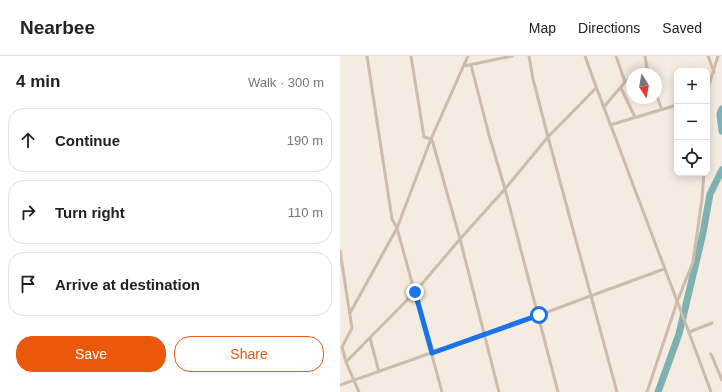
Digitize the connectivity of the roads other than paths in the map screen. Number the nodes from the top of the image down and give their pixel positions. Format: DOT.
graph roads {
  1 [pos="367,56"];
  2 [pos="411,56"];
  3 [pos="468,56"];
  4 [pos="512,56"];
  5 [pos="529,56"];
  6 [pos="585,56"];
  7 [pos="616,56"];
  8 [pos="645,56"];
  9 [pos="708,56"];
  10 [pos="718,56"];
  11 [pos="471,65"];
  12 [pos="464,66"];
  13 [pos="647,68"];
  14 [pos="714,72"];
  15 [pos="625,82"];
  16 [pos="710,83"];
  17 [pos="596,88"];
  18 [pos="621,88"];
  19 [pos="660,104"];
  20 [pos="674,106"];
  21 [pos="604,107"];
  22 [pos="662,110"];
  23 [pos="635,117"];
  24 [pos="610,125"];
  25 [pos="548,137"];
  26 [pos="431,139"];
  27 [pos="704,176"];
  28 [pos="505,189"];
  29 [pos="397,228"];
  30 [pos="460,239"];
  31 [pos="340,251"];
  32 [pos="664,269"];
  33 [pos="415,292"];
  34 [pos="591,296"];
  35 [pos="677,302"];
  36 [pos="350,313"];
  37 [pos="539,315"];
  38 [pos="712,323"];
  39 [pos="689,332"];
  40 [pos="485,334"];
  41 [pos="370,338"];
  42 [pos="432,353"];
  43 [pos="711,354"];
  44 [pos="346,362"];
  45 [pos="378,372"];
  46 [pos="354,380"];
  47 [pos="722,380"];
  48 [pos="340,385"];
  49 [pos="359,392"];
  50 [pos="442,392"];
  51 [pos="499,392"];
  52 [pos="558,392"];
  53 [pos="617,392"];
  54 [pos="647,392"];
  55 [pos="711,392"];
  1 -- 29 [label="street"];
  2 -- 26 [label="street"];
  3 -- 12 [label="street"];
  4 -- 11 [label="street"];
  5 -- 25 [label="street"];
  6 -- 17 [label="street"];
  7 -- 15 [label="street"];
  8 -- 13 [label="street"];
  9 -- 14 [label="street"];
  10 -- 14 [label="street"];
  11 -- 12 [label="street"];
  11 -- 28 [label="street"];
  12 -- 26 [label="street"];
  14 -- 16 [label="street"];
  15 -- 18 [label="street"];
  17 -- 21 [label="street"];
  17 -- 25 [label="street"];
  18 -- 21 [label="street"];
  18 -- 23 [label="street"];
  19 -- 22 [label="street"];
  20 -- 22 [label="street"];
  21 -- 24 [label="street"];
  22 -- 23 [label="street"];
  23 -- 24 [label="street"];
  24 -- 32 [label="street"];
  25 -- 28 [label="street"];
  25 -- 34 [label="street"];
  26 -- 29 [label="street"];
  26 -- 30 [label="street"];
  27 -- 35 [label="street"];
  28 -- 30 [label="street"];
  28 -- 37 [label="street"];
  29 -- 33 [label="street"];
  29 -- 36 [label="street"];
  30 -- 33 [label="street"];
  30 -- 40 [label="street"];
  31 -- 36 [label="street"];
  32 -- 34 [label="street"];
  32 -- 35 [label="street"];
  33 -- 41 [label="street"];
  33 -- 42 [label="street"];
  34 -- 37 [label="street"];
  34 -- 53 [label="street"];
  35 -- 39 [label="street"];
  35 -- 54 [label="street"];
  36 -- 44 [label="street"];
  37 -- 40 [label="street"];
  37 -- 52 [label="street"];
  38 -- 39 [label="street"];
  39 -- 55 [label="street"];
  40 -- 42 [label="street"];
  40 -- 51 [label="street"];
  41 -- 44 [label="street"];
  41 -- 45 [label="street"];
  42 -- 45 [label="street"];
  42 -- 50 [label="street"];
  43 -- 47 [label="street"];
  44 -- 46 [label="street"];
  45 -- 46 [label="street"];
  46 -- 48 [label="street"];
  46 -- 49 [label="street"];
}
